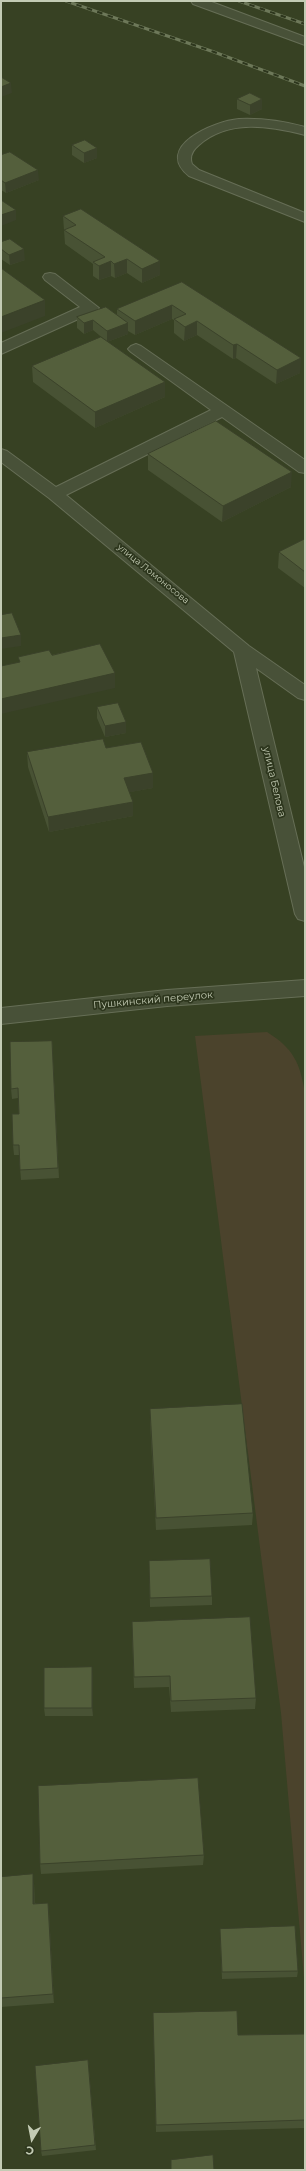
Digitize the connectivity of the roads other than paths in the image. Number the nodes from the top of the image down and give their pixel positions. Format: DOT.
graph roads {
  1 [pos="196,1"];
  2 [pos="305,41"];
  3 [pos="305,131"];
  4 [pos="305,218"];
  5 [pos="50,277"];
  6 [pos="136,349"];
  7 [pos="1,350"];
  8 [pos="223,410"];
  9 [pos="1,454"];
  10 [pos="305,468"];
  11 [pos="55,494"];
  12 [pos="243,650"];
  13 [pos="303,690"];
  14 [pos="305,914"];
  15 [pos="305,988"];
  16 [pos="1,1016"];
  1 -- 2 [label="street"];
  3 -- 4 [label="street"];
  5 -- 7 [label="street"];
  6 -- 8 [label="street"];
  8 -- 10 [label="street"];
  8 -- 11 [label="street"];
  9 -- 11 [label="street, улица Ломоносова"];
  11 -- 12 [label="street, улица Ломоносова"];
  12 -- 13 [label="street, улица Ломоносова"];
  12 -- 14 [label="street, улица Белова"];
  15 -- 16 [label="street, Пушкинский переулок"];
}
